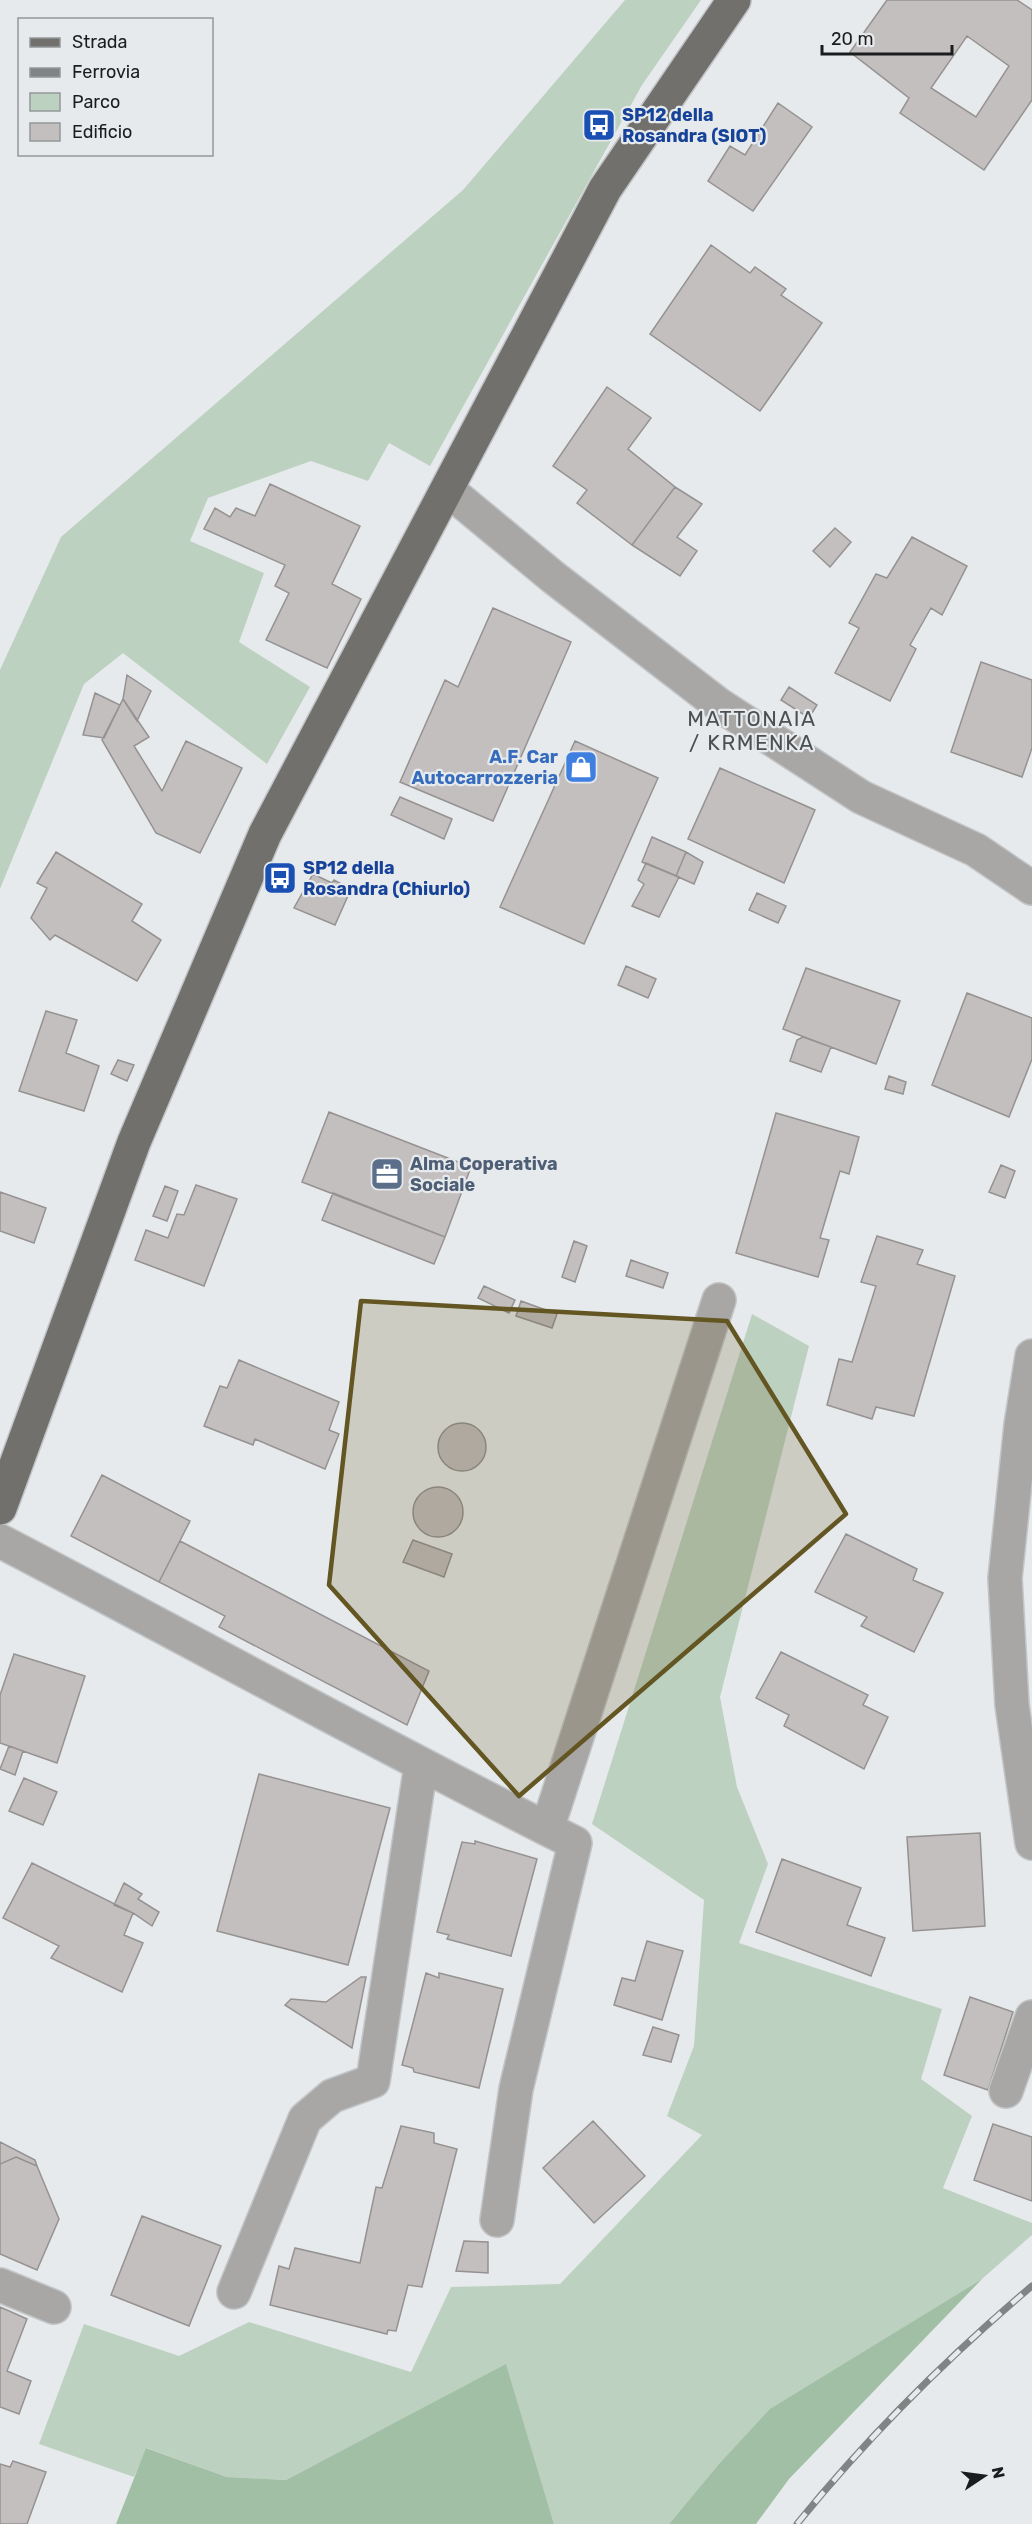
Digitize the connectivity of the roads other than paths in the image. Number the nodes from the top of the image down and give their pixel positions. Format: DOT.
graph roads {
  1 [pos="734,0"];
  2 [pos="448,490"];
  3 [pos="1032,888"];
  4 [pos="719,1300"];
  5 [pos="1032,1356"];
  6 [pos="0,1508"];
  7 [pos="0,1541"];
  8 [pos="421,1765"];
  9 [pos="547,1829"];
  10 [pos="1032,1843"];
  11 [pos="1032,2017"];
  12 [pos="1006,2091"];
  13 [pos="497,2220"];
  14 [pos="0,2285"];
  15 [pos="234,2292"];
  16 [pos="54,2307"];
  1 -- 2 [label="main road"];
  2 -- 3 [label="street"];
  2 -- 6 [label="main road"];
  4 -- 9 [label="street"];
  5 -- 10 [label="street"];
  7 -- 8 [label="street"];
  8 -- 9 [label="street"];
  8 -- 15 [label="street"];
  9 -- 13 [label="street"];
  11 -- 12 [label="street"];
  14 -- 16 [label="street"];
}
